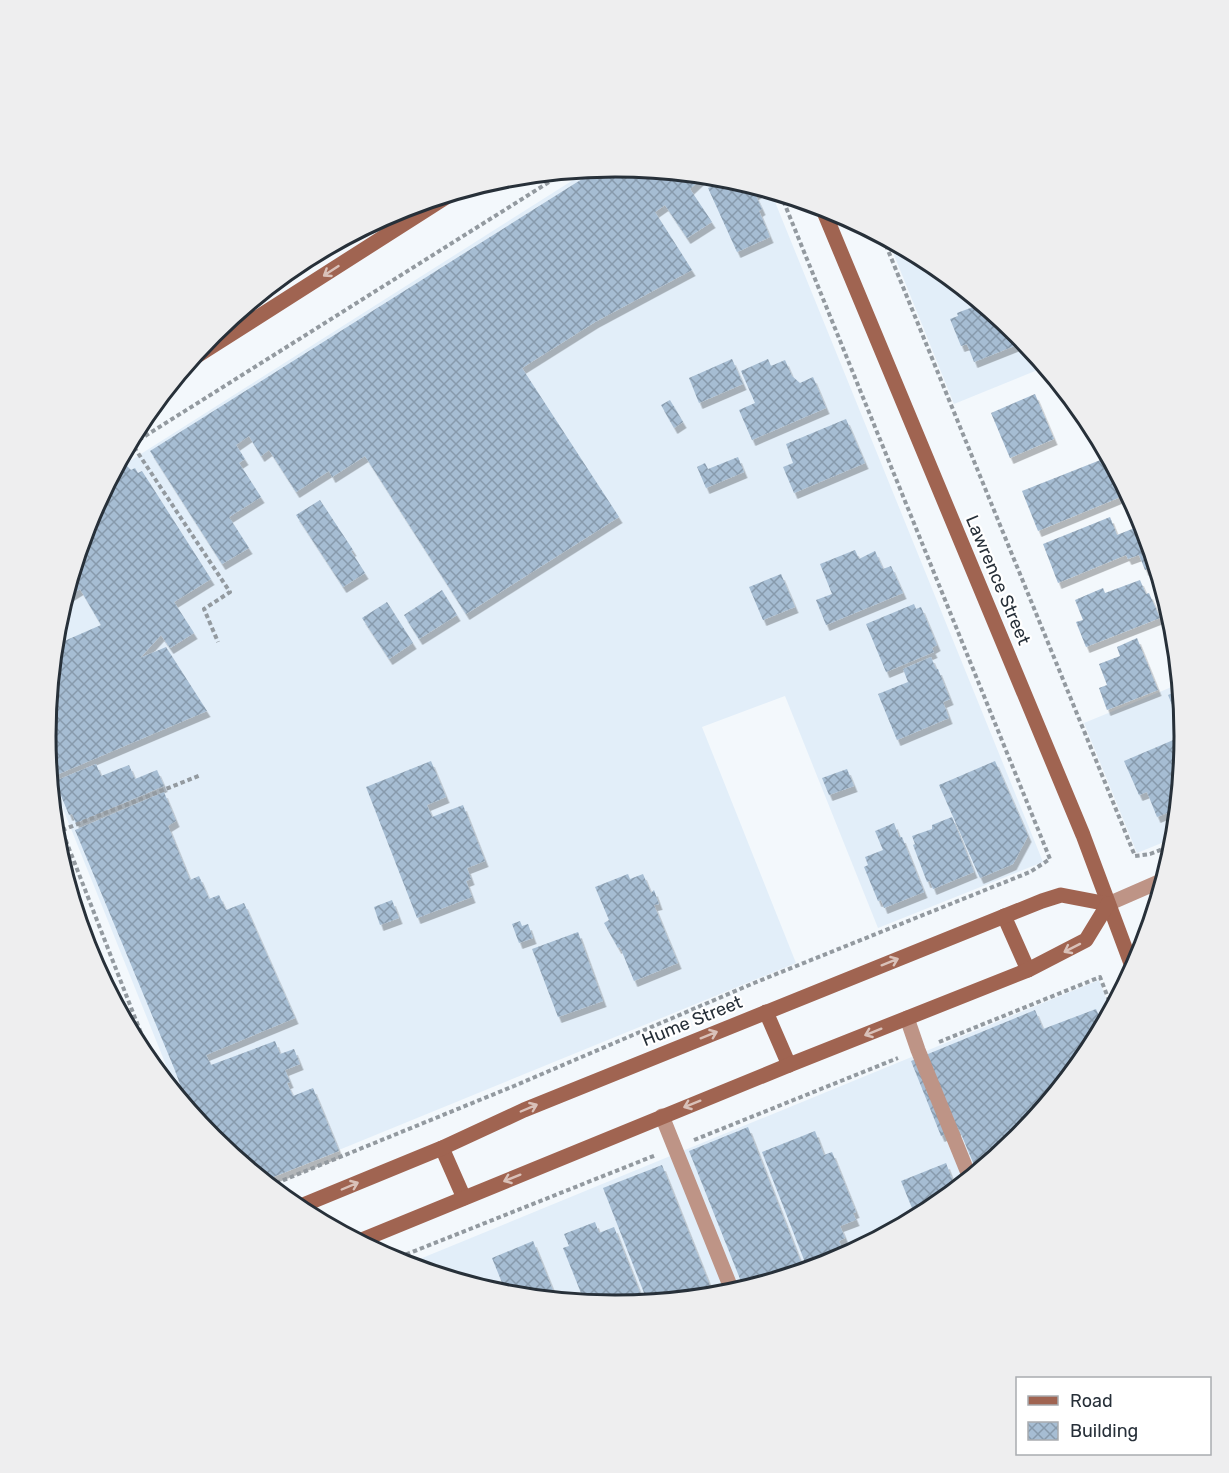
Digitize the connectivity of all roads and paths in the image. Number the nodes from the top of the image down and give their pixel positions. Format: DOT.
graph roads {
  1 [pos="550,181"];
  2 [pos="785,204"];
  3 [pos="424,211"];
  4 [pos="827,220"];
  5 [pos="887,248"];
  6 [pos="217,343"];
  7 [pos="144,435"];
  8 [pos="135,449"];
  9 [pos="218,642"];
  10 [pos="201,775"];
  11 [pos="63,829"];
  12 [pos="64,836"];
  13 [pos="1162,849"];
  14 [pos="1153,884"];
  15 [pos="1108,904"];
  16 [pos="1004,916"];
  17 [pos="1128,956"];
  18 [pos="1028,970"];
  19 [pos="1108,998"];
  20 [pos="766,1011"];
  21 [pos="907,1018"];
  22 [pos="139,1030"];
  23 [pos="918,1050"];
  24 [pos="789,1065"];
  25 [pos="662,1116"];
  26 [pos="674,1147"];
  27 [pos="442,1148"];
  28 [pos="967,1170"];
  29 [pos="278,1183"];
  30 [pos="464,1198"];
  31 [pos="308,1203"];
  32 [pos="367,1238"];
  33 [pos="405,1255"];
  34 [pos="729,1284"];
  1 -- 7 [label="path"];
  2 -- 29 [label="path"];
  3 -- 6 [label="street, one-way"];
  4 -- 15 [label="street, Lawrence Street"];
  5 -- 13 [label="path"];
  8 -- 9 [label="path"];
  10 -- 11 [label="path"];
  12 -- 22 [label="path"];
  14 -- 15 [label="street"];
  15 -- 16 [label="street, Hume Street"];
  15 -- 17 [label="street, Lawrence Street"];
  15 -- 18 [label="street, one-way"];
  16 -- 18 [label="street"];
  20 -- 16 [label="street, Hume Street, one-way"];
  18 -- 21 [label="street"];
  19 -- 23 [label="path"];
  20 -- 24 [label="street"];
  27 -- 20 [label="street, Hume Street, one-way"];
  21 -- 23 [label="street"];
  21 -- 24 [label="street, one-way"];
  23 -- 26 [label="path"];
  23 -- 28 [label="street"];
  24 -- 25 [label="street, one-way"];
  25 -- 26 [label="street"];
  25 -- 30 [label="street, one-way"];
  26 -- 33 [label="path"];
  26 -- 34 [label="street"];
  27 -- 30 [label="street"];
  31 -- 27 [label="street, Hume Street, one-way"];
  30 -- 32 [label="street"];
}
